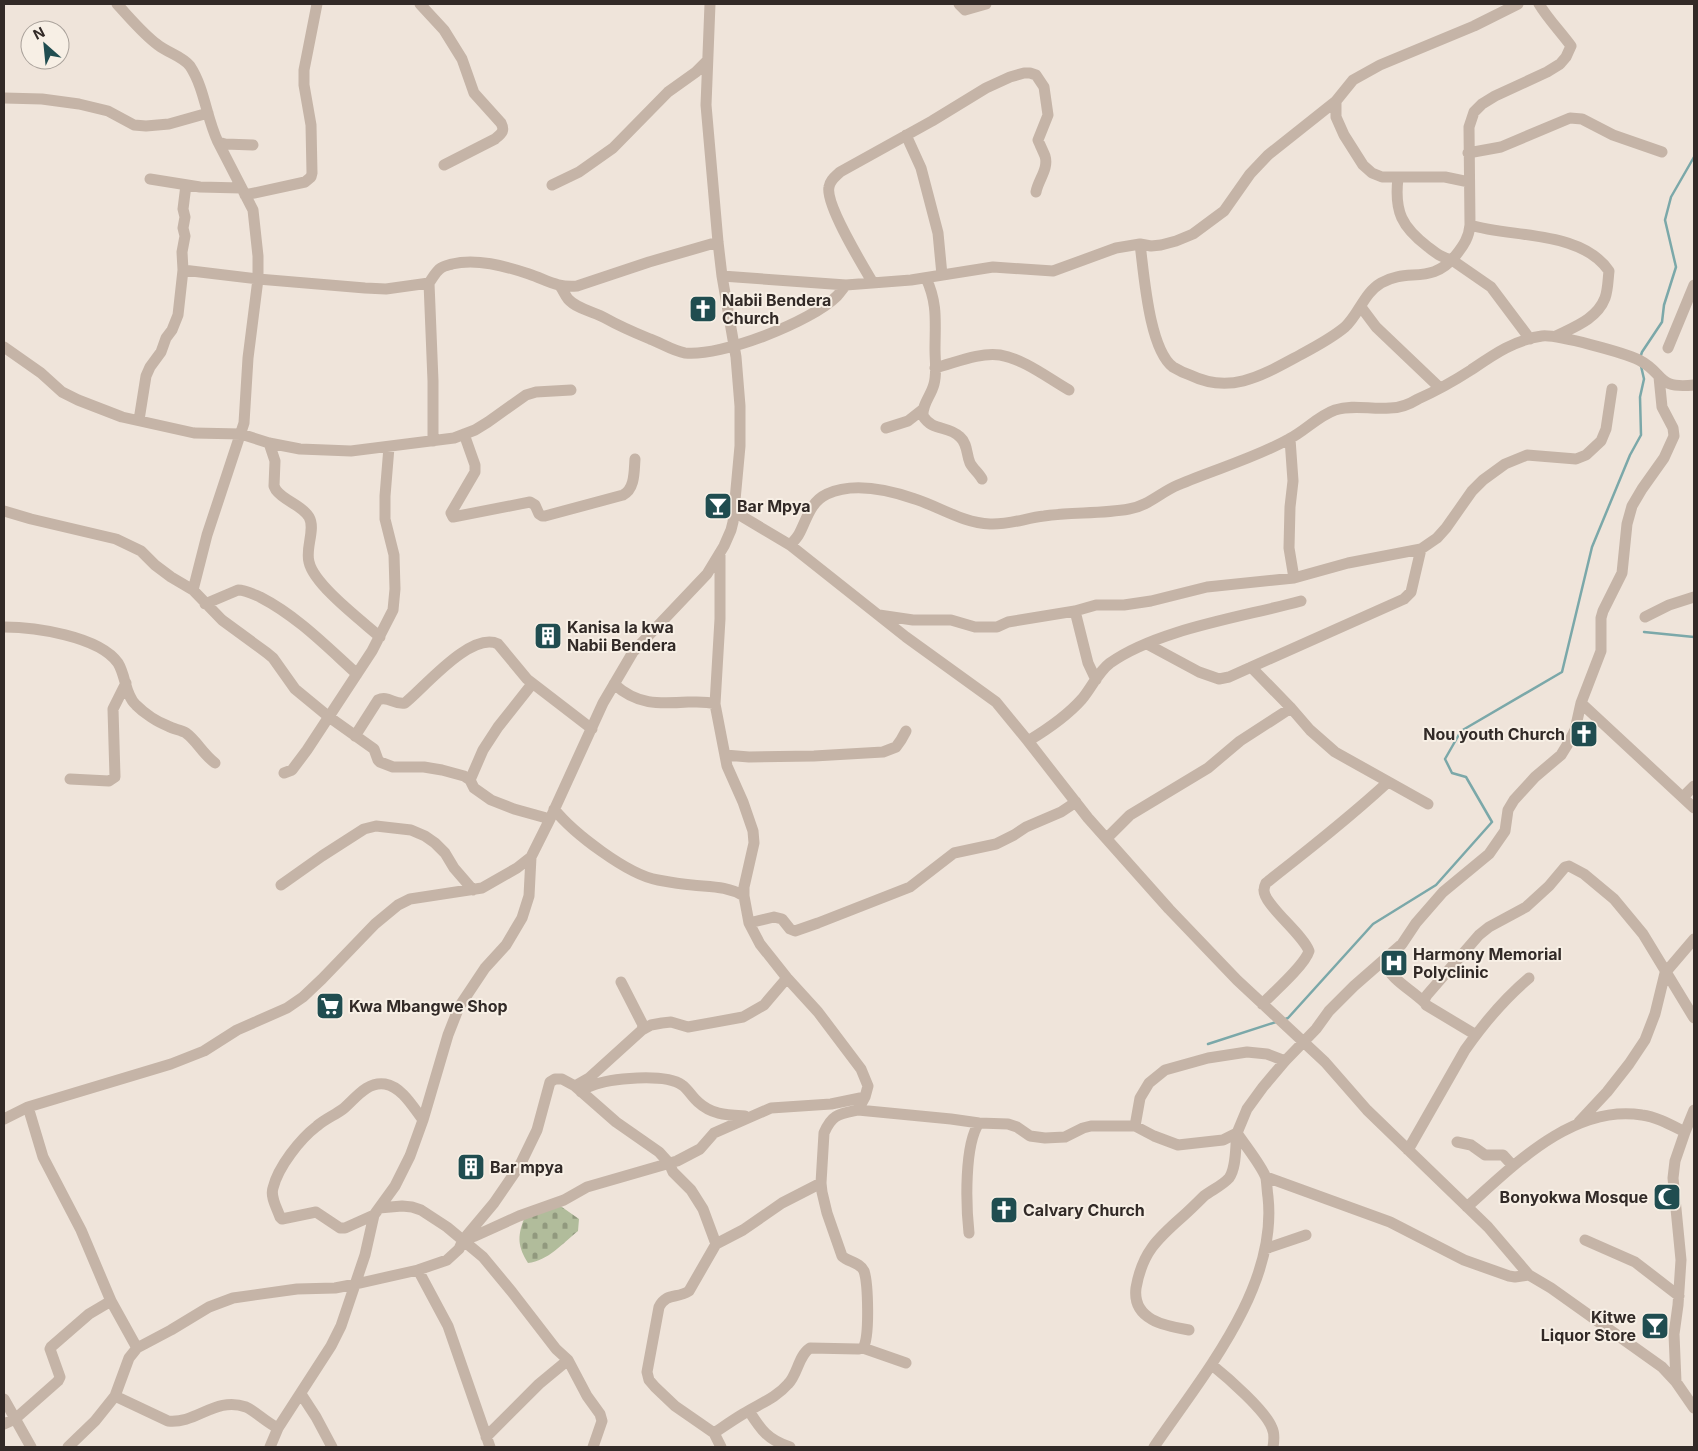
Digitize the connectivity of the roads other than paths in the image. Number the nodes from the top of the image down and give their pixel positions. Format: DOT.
graph roads {
  1 [pos="118,4"];
  2 [pos="317,4"];
  3 [pos="420,4"];
  4 [pos="710,4"];
  5 [pos="959,4"];
  6 [pos="986,4"];
  7 [pos="1518,4"];
  8 [pos="1539,4"];
  9 [pos="707,61"];
  10 [pos="4,98"];
  11 [pos="1336,101"];
  12 [pos="208,113"];
  13 [pos="906,135"];
  14 [pos="218,142"];
  15 [pos="253,145"];
  16 [pos="1662,152"];
  17 [pos="1468,153"];
  18 [pos="444,165"];
  19 [pos="1398,178"];
  20 [pos="150,179"];
  21 [pos="1469,182"];
  22 [pos="186,185"];
  23 [pos="552,185"];
  24 [pos="243,191"];
  25 [pos="1036,192"];
  26 [pos="1470,224"];
  27 [pos="718,242"];
  28 [pos="1140,244"];
  29 [pos="1452,260"];
  30 [pos="183,270"];
  31 [pos="942,275"];
  32 [pos="722,276"];
  33 [pos="926,278"];
  34 [pos="258,279"];
  35 [pos="429,283"];
  36 [pos="873,283"];
  37 [pos="846,284"];
  38 [pos="1694,285"];
  39 [pos="560,286"];
  40 [pos="1361,307"];
  41 [pos="1556,336"];
  42 [pos="1530,339"];
  43 [pos="734,345"];
  44 [pos="4,347"];
  45 [pos="1668,348"];
  46 [pos="935,368"];
  47 [pos="1659,377"];
  48 [pos="1694,385"];
  49 [pos="1440,388"];
  50 [pos="1612,389"];
  51 [pos="571,390"];
  52 [pos="1069,390"];
  53 [pos="922,410"];
  54 [pos="139,420"];
  55 [pos="886,428"];
  56 [pos="241,434"];
  57 [pos="464,434"];
  58 [pos="1290,439"];
  59 [pos="433,441"];
  60 [pos="268,443"];
  61 [pos="389,447"];
  62 [pos="635,460"];
  63 [pos="982,479"];
  64 [pos="733,510"];
  65 [pos="4,511"];
  66 [pos="790,545"];
  67 [pos="1421,549"];
  68 [pos="720,553"];
  69 [pos="1294,578"];
  70 [pos="193,590"];
  71 [pos="1694,597"];
  72 [pos="1300,601"];
  73 [pos="205,604"];
  74 [pos="1075,611"];
  75 [pos="878,615"];
  76 [pos="1645,616"];
  77 [pos="4,627"];
  78 [pos="380,637"];
  79 [pos="1147,644"];
  80 [pos="1251,667"];
  81 [pos="357,674"];
  82 [pos="1096,680"];
  83 [pos="126,683"];
  84 [pos="532,684"];
  85 [pos="614,684"];
  86 [pos="1580,703"];
  87 [pos="715,704"];
  88 [pos="1291,708"];
  89 [pos="329,717"];
  90 [pos="592,729"];
  91 [pos="906,731"];
  92 [pos="355,736"];
  93 [pos="1028,740"];
  94 [pos="725,755"];
  95 [pos="215,763"];
  96 [pos="284,773"];
  97 [pos="70,779"];
  98 [pos="470,780"];
  99 [pos="1388,782"];
  100 [pos="1694,786"];
  101 [pos="1682,797"];
  102 [pos="1076,802"];
  103 [pos="1428,804"];
  104 [pos="1694,808"];
  105 [pos="552,814"];
  106 [pos="1108,838"];
  107 [pos="531,857"];
  108 [pos="282,885"];
  109 [pos="474,890"];
  110 [pos="744,896"];
  111 [pos="749,923"];
  112 [pos="1694,939"];
  113 [pos="1383,962"];
  114 [pos="1666,973"];
  115 [pos="787,978"];
  116 [pos="1529,978"];
  117 [pos="621,982"];
  118 [pos="1424,1002"];
  119 [pos="1262,1004"];
  120 [pos="1694,1018"];
  121 [pos="642,1030"];
  122 [pos="1476,1035"];
  123 [pos="1304,1041"];
  124 [pos="1285,1061"];
  125 [pos="578,1089"];
  126 [pos="865,1097"];
  127 [pos="28,1107"];
  128 [pos="858,1110"];
  129 [pos="1694,1110"];
  130 [pos="751,1116"];
  131 [pos="4,1119"];
  132 [pos="423,1120"];
  133 [pos="1579,1122"];
  134 [pos="979,1123"];
  135 [pos="1135,1126"];
  136 [pos="1684,1132"];
  137 [pos="1236,1133"];
  138 [pos="1457,1142"];
  139 [pos="1408,1150"];
  140 [pos="669,1163"];
  141 [pos="1513,1166"];
  142 [pos="1266,1177"];
  143 [pos="821,1183"];
  144 [pos="1467,1207"];
  145 [pos="376,1212"];
  146 [pos="969,1233"];
  147 [pos="1306,1236"];
  148 [pos="463,1240"];
  149 [pos="1585,1240"];
  150 [pos="716,1244"];
  151 [pos="1265,1249"];
  152 [pos="418,1270"];
  153 [pos="1529,1275"];
  154 [pos="356,1284"];
  155 [pos="1679,1296"];
  156 [pos="111,1301"];
  157 [pos="1189,1330"];
  158 [pos="137,1348"];
  159 [pos="863,1348"];
  160 [pos="568,1360"];
  161 [pos="906,1363"];
  162 [pos="1212,1365"];
  163 [pos="1676,1382"];
  164 [pos="300,1394"];
  165 [pos="115,1396"];
  166 [pos="4,1400"];
  167 [pos="1694,1408"];
  168 [pos="749,1411"];
  169 [pos="15,1419"];
  170 [pos="4,1424"];
  171 [pos="278,1428"];
  172 [pos="714,1433"];
  173 [pos="488,1442"];
  174 [pos="72,1446"];
  175 [pos="31,1447"];
  176 [pos="270,1447"];
  177 [pos="332,1447"];
  178 [pos="593,1447"];
  179 [pos="721,1447"];
  180 [pos="790,1447"];
  181 [pos="1154,1447"];
  182 [pos="1273,1447"];
  1 -- 12 [label="street"];
  2 -- 24 [label="street"];
  3 -- 18 [label="street"];
  4 -- 9 [label="street"];
  5 -- 6 [label="street"];
  7 -- 11 [label="street"];
  8 -- 17 [label="street"];
  9 -- 23 [label="street"];
  9 -- 27 [label="street"];
  10 -- 12 [label="street"];
  11 -- 19 [label="street"];
  11 -- 28 [label="street"];
  12 -- 14 [label="street"];
  13 -- 25 [label="street"];
  13 -- 31 [label="street"];
  13 -- 36 [label="street"];
  14 -- 15 [label="street"];
  14 -- 24 [label="street"];
  16 -- 17 [label="street"];
  17 -- 21 [label="street"];
  19 -- 21 [label="street"];
  19 -- 29 [label="street"];
  20 -- 22 [label="street"];
  21 -- 26 [label="street"];
  22 -- 24 [label="street"];
  22 -- 30 [label="street"];
  24 -- 34 [label="street"];
  26 -- 29 [label="street"];
  26 -- 41 [label="street"];
  27 -- 32 [label="street"];
  27 -- 39 [label="street"];
  28 -- 31 [label="street"];
  28 -- 40 [label="street"];
  29 -- 40 [label="street"];
  29 -- 42 [label="street"];
  30 -- 34 [label="street"];
  30 -- 54 [label="street"];
  31 -- 33 [label="street"];
  32 -- 37 [label="street"];
  32 -- 43 [label="street"];
  33 -- 36 [label="street"];
  33 -- 46 [label="street"];
  34 -- 35 [label="street"];
  34 -- 56 [label="street"];
  35 -- 39 [label="street"];
  35 -- 59 [label="street"];
  36 -- 37 [label="street"];
  37 -- 43 [label="street"];
  38 -- 45 [label="street"];
  39 -- 43 [label="street"];
  40 -- 49 [label="street"];
  41 -- 42 [label="street"];
  41 -- 47 [label="street"];
  42 -- 49 [label="street"];
  43 -- 64 [label="street"];
  44 -- 54 [label="street"];
  46 -- 52 [label="street"];
  46 -- 53 [label="street"];
  47 -- 48 [label="street"];
  47 -- 86 [label="street"];
  49 -- 58 [label="street"];
  50 -- 67 [label="street"];
  51 -- 57 [label="street"];
  53 -- 55 [label="street"];
  53 -- 63 [label="street"];
  54 -- 56 [label="street"];
  56 -- 60 [label="street"];
  56 -- 70 [label="street"];
  57 -- 59 [label="street"];
  57 -- 62 [label="street"];
  58 -- 66 [label="street"];
  58 -- 69 [label="street"];
  59 -- 61 [label="street"];
  60 -- 61 [label="street"];
  60 -- 78 [label="street"];
  61 -- 78 [label="street"];
  64 -- 66 [label="street"];
  64 -- 68 [label="street"];
  65 -- 70 [label="street"];
  66 -- 75 [label="street"];
  67 -- 69 [label="street"];
  67 -- 80 [label="street"];
  68 -- 85 [label="street"];
  68 -- 87 [label="street"];
  69 -- 74 [label="street"];
  70 -- 73 [label="street"];
  71 -- 76 [label="street"];
  72 -- 79 [label="street"];
  73 -- 81 [label="street"];
  73 -- 89 [label="street"];
  74 -- 75 [label="street"];
  74 -- 82 [label="street"];
  75 -- 93 [label="street"];
  77 -- 83 [label="street"];
  78 -- 81 [label="street"];
  79 -- 80 [label="street"];
  79 -- 82 [label="street"];
  80 -- 88 [label="street"];
  81 -- 89 [label="street"];
  82 -- 93 [label="street"];
  83 -- 95 [label="street"];
  83 -- 97 [label="street"];
  84 -- 90 [label="street"];
  84 -- 92 [label="street"];
  84 -- 98 [label="street"];
  85 -- 87 [label="street"];
  85 -- 90 [label="street"];
  86 -- 101 [label="street"];
  86 -- 113 [label="street"];
  87 -- 94 [label="street"];
  88 -- 99 [label="street"];
  88 -- 106 [label="street"];
  89 -- 92 [label="street"];
  89 -- 96 [label="street"];
  90 -- 105 [label="street"];
  91 -- 94 [label="street"];
  92 -- 98 [label="street"];
  93 -- 102 [label="street"];
  94 -- 110 [label="street"];
  98 -- 105 [label="street"];
  99 -- 103 [label="street"];
  99 -- 119 [label="street"];
  100 -- 101 [label="street"];
  101 -- 104 [label="street"];
  102 -- 106 [label="street"];
  102 -- 111 [label="street"];
  105 -- 107 [label="street"];
  105 -- 110 [label="street"];
  106 -- 119 [label="street"];
  107 -- 109 [label="street"];
  107 -- 132 [label="street"];
  108 -- 109 [label="street"];
  109 -- 127 [label="street"];
  110 -- 111 [label="street"];
  111 -- 115 [label="street"];
  112 -- 114 [label="street"];
  113 -- 118 [label="street"];
  113 -- 123 [label="street"];
  114 -- 118 [label="street"];
  114 -- 120 [label="street"];
  114 -- 133 [label="street"];
  115 -- 121 [label="street"];
  115 -- 126 [label="street"];
  116 -- 122 [label="street"];
  117 -- 121 [label="street"];
  118 -- 122 [label="street"];
  119 -- 123 [label="street"];
  121 -- 125 [label="street"];
  122 -- 139 [label="street"];
  123 -- 124 [label="street"];
  123 -- 139 [label="street"];
  124 -- 135 [label="street"];
  124 -- 137 [label="street"];
  125 -- 130 [label="street"];
  125 -- 140 [label="street"];
  125 -- 148 [label="street"];
  126 -- 128 [label="street"];
  126 -- 130 [label="street"];
  127 -- 131 [label="street"];
  127 -- 156 [label="street"];
  128 -- 134 [label="street"];
  128 -- 143 [label="street"];
  129 -- 136 [label="street"];
  130 -- 140 [label="street"];
  132 -- 145 [label="street"];
  132 -- 145 [label="street"];
  133 -- 136 [label="street"];
  133 -- 141 [label="street"];
  134 -- 135 [label="street"];
  134 -- 146 [label="street"];
  135 -- 137 [label="street"];
  136 -- 155 [label="street"];
  137 -- 142 [label="street"];
  137 -- 157 [label="street"];
  138 -- 141 [label="street"];
  139 -- 144 [label="street"];
  140 -- 148 [label="street"];
  140 -- 150 [label="street"];
  141 -- 144 [label="street"];
  142 -- 151 [label="street"];
  142 -- 153 [label="street"];
  143 -- 150 [label="street"];
  143 -- 159 [label="street"];
  144 -- 153 [label="street"];
  145 -- 148 [label="street"];
  145 -- 154 [label="street"];
  147 -- 151 [label="street"];
  148 -- 152 [label="street"];
  148 -- 160 [label="street"];
  149 -- 155 [label="street"];
  150 -- 172 [label="street"];
  151 -- 162 [label="street"];
  152 -- 154 [label="street"];
  152 -- 173 [label="street"];
  153 -- 163 [label="street"];
  154 -- 158 [label="street"];
  154 -- 164 [label="street"];
  155 -- 163 [label="street"];
  156 -- 158 [label="street"];
  156 -- 169 [label="street"];
  158 -- 165 [label="street"];
  159 -- 161 [label="street"];
  159 -- 168 [label="street"];
  160 -- 173 [label="street"];
  160 -- 178 [label="street"];
  162 -- 181 [label="street"];
  162 -- 182 [label="street"];
  163 -- 167 [label="street"];
  164 -- 171 [label="street"];
  164 -- 177 [label="street"];
  165 -- 171 [label="street"];
  165 -- 174 [label="street"];
  166 -- 169 [label="street"];
  168 -- 172 [label="street"];
  168 -- 180 [label="street"];
  169 -- 170 [label="street"];
  169 -- 175 [label="street"];
  171 -- 176 [label="street"];
  172 -- 179 [label="street"];
}
